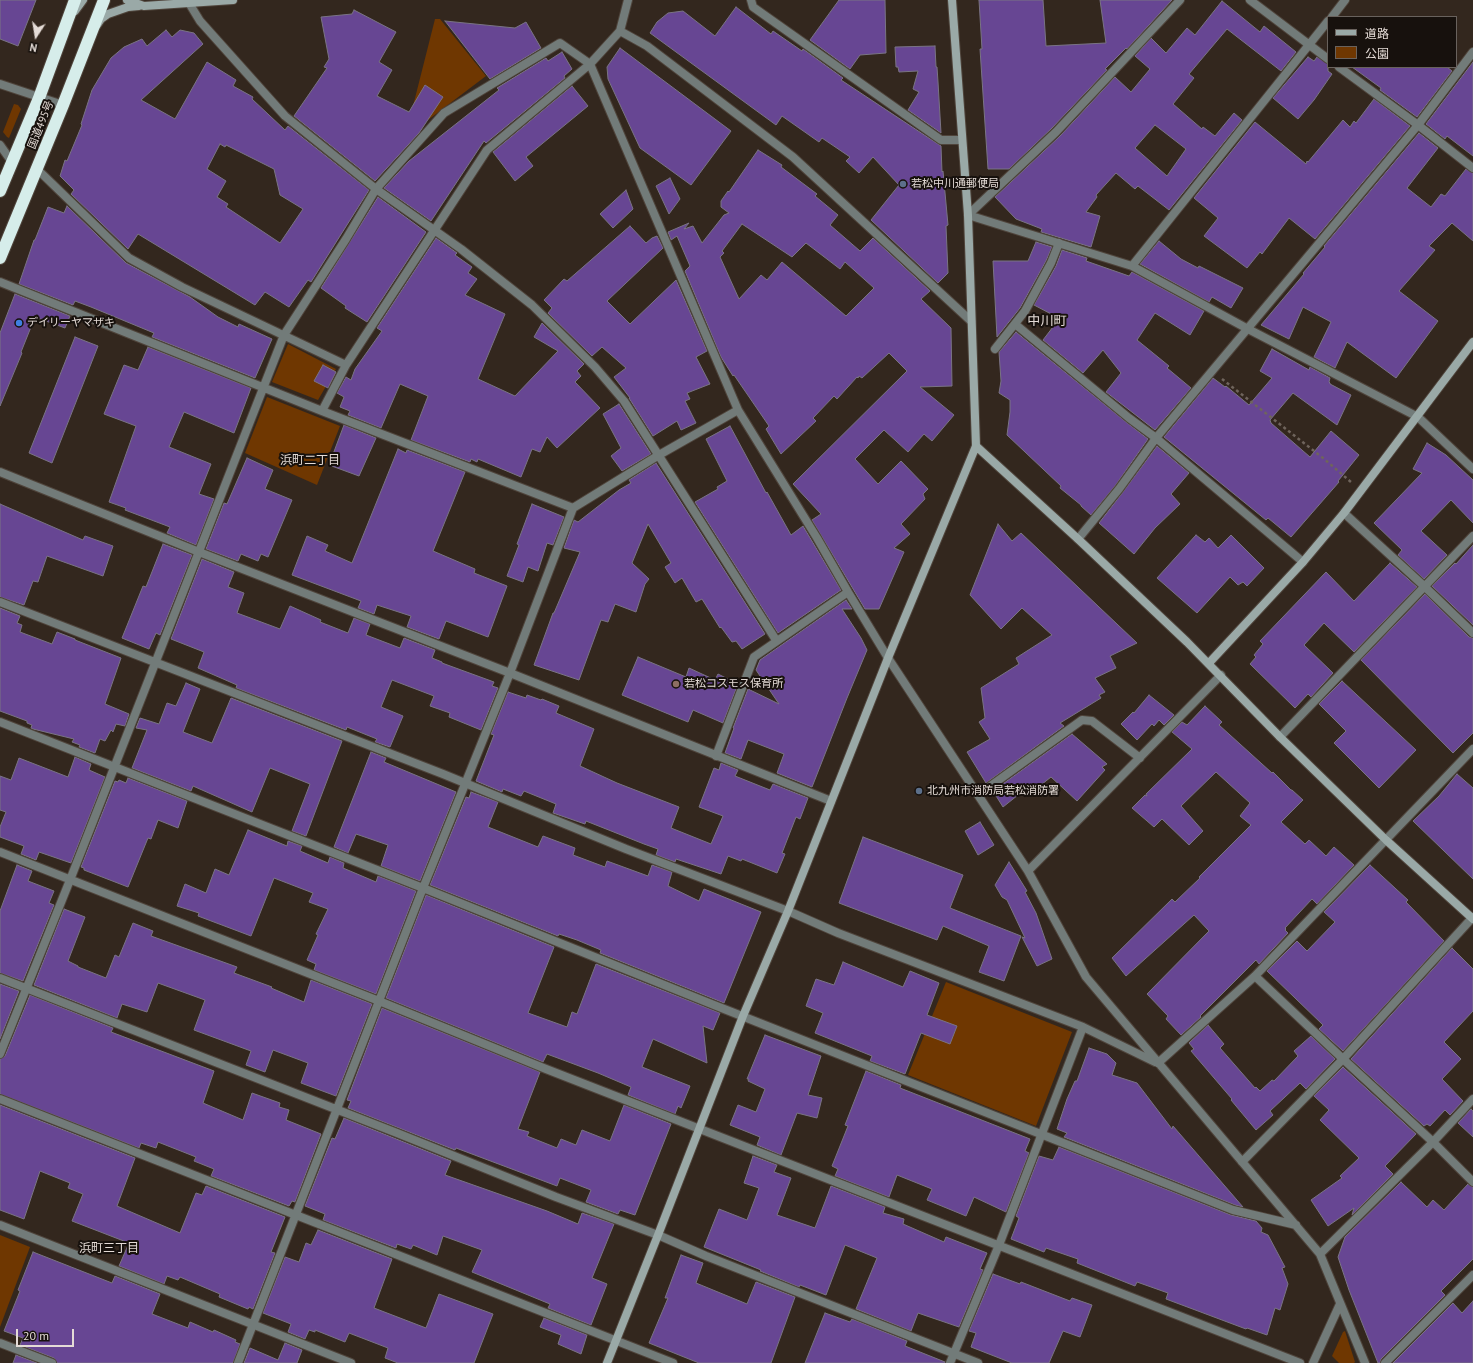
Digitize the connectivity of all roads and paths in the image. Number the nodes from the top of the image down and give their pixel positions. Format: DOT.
graph roads {
  1 [pos="75,0"];
  2 [pos="83,0"];
  3 [pos="104,0"];
  4 [pos="127,0"];
  5 [pos="233,0"];
  6 [pos="628,0"];
  7 [pos="751,0"];
  8 [pos="952,0"];
  9 [pos="1180,0"];
  10 [pos="1250,0"];
  11 [pos="1345,0"];
  12 [pos="189,3"];
  13 [pos="144,6"];
  14 [pos="1333,16"];
  15 [pos="68,19"];
  16 [pos="1327,23"];
  17 [pos="93,30"];
  18 [pos="620,31"];
  19 [pos="1309,45"];
  20 [pos="1473,52"];
  21 [pos="1327,58"];
  22 [pos="590,64"];
  23 [pos="1340,68"];
  24 [pos="0,84"];
  25 [pos="39,98"];
  26 [pos="63,105"];
  27 [pos="1418,125"];
  28 [pos="962,140"];
  29 [pos="0,145"];
  30 [pos="12,162"];
  31 [pos="1473,168"];
  32 [pos="37,169"];
  33 [pos="376,189"];
  34 [pos="0,191"];
  35 [pos="968,215"];
  36 [pos="434,230"];
  37 [pos="1059,244"];
  38 [pos="0,258"];
  39 [pos="1132,266"];
  40 [pos="0,282"];
  41 [pos="971,321"];
  42 [pos="1015,324"];
  43 [pos="1248,329"];
  44 [pos="284,335"];
  45 [pos="1473,342"];
  46 [pos="995,349"];
  47 [pos="346,365"];
  48 [pos="1213,371"];
  49 [pos="263,387"];
  50 [pos="738,410"];
  51 [pos="322,411"];
  52 [pos="1418,417"];
  53 [pos="1156,438"];
  54 [pos="976,446"];
  55 [pos="659,455"];
  56 [pos="1473,469"];
  57 [pos="0,472"];
  58 [pos="1360,491"];
  59 [pos="573,508"];
  60 [pos="1344,513"];
  61 [pos="1473,536"];
  62 [pos="1078,539"];
  63 [pos="199,552"];
  64 [pos="1303,562"];
  65 [pos="1424,586"];
  66 [pos="848,592"];
  67 [pos="0,602"];
  68 [pos="1473,633"];
  69 [pos="776,640"];
  70 [pos="888,658"];
  71 [pos="156,662"];
  72 [pos="1209,663"];
  73 [pos="510,672"];
  74 [pos="1221,675"];
  75 [pos="0,722"];
  76 [pos="1280,737"];
  77 [pos="1473,749"];
  78 [pos="716,756"];
  79 [pos="1140,758"];
  80 [pos="115,766"];
  81 [pos="465,783"];
  82 [pos="978,795"];
  83 [pos="831,801"];
  84 [pos="1386,840"];
  85 [pos="0,852"];
  86 [pos="1028,871"];
  87 [pos="70,880"];
  88 [pos="423,888"];
  89 [pos="788,911"];
  90 [pos="1473,918"];
  91 [pos="1255,976"];
  92 [pos="0,978"];
  93 [pos="26,988"];
  94 [pos="379,1001"];
  95 [pos="742,1016"];
  96 [pos="1083,1028"];
  97 [pos="0,1054"];
  98 [pos="1343,1059"];
  99 [pos="1158,1063"];
  100 [pos="0,1099"];
  101 [pos="1473,1099"];
  102 [pos="336,1110"];
  103 [pos="699,1129"];
  104 [pos="1040,1134"];
  105 [pos="1433,1142"];
  106 [pos="1242,1162"];
  107 [pos="1473,1182"];
  108 [pos="295,1215"];
  109 [pos="0,1225"];
  110 [pos="1296,1225"];
  111 [pos="658,1235"];
  112 [pos="999,1245"];
  113 [pos="1320,1254"];
  114 [pos="1473,1275"];
  115 [pos="1340,1304"];
  116 [pos="253,1325"];
  117 [pos="616,1340"];
  118 [pos="0,1343"];
  119 [pos="953,1354"];
  120 [pos="52,1363"];
  121 [pos="238,1363"];
  122 [pos="351,1363"];
  123 [pos="607,1363"];
  124 [pos="674,1363"];
  125 [pos="950,1363"];
  126 [pos="978,1363"];
  127 [pos="1300,1363"];
  128 [pos="1314,1363"];
  129 [pos="1365,1363"];
  130 [pos="1385,1363"];
  1 -- 15 [label="highway, 国道495号"];
  2 -- 15 [label="street"];
  3 -- 17 [label="highway, 国道495号"];
  4 -- 13 [label="street"];
  5 -- 12 [label="street"];
  6 -- 18 [label="street"];
  7 -- 28 [label="street"];
  8 -- 28 [label="street"];
  9 -- 35 [label="street"];
  10 -- 19 [label="street"];
  11 -- 14 [label="street"];
  12 -- 13 [label="street"];
  12 -- 33 [label="street"];
  13 -- 17 [label="street"];
  15 -- 25 [label="highway, 国道495号"];
  16 -- 19 [label="street"];
  17 -- 26 [label="highway, 国道495号"];
  18 -- 22 [label="street"];
  18 -- 41 [label="street"];
  19 -- 21 [label="street"];
  19 -- 39 [label="street"];
  20 -- 27 [label="street"];
  22 -- 33 [label="street"];
  22 -- 36 [label="street"];
  22 -- 50 [label="street"];
  23 -- 27 [label="street"];
  24 -- 25 [label="street"];
  25 -- 26 [label="street"];
  25 -- 30 [label="highway, 国道495号"];
  26 -- 32 [label="highway, 国道495号"];
  27 -- 31 [label="street"];
  27 -- 43 [label="street"];
  28 -- 35 [label="street"];
  29 -- 30 [label="street"];
  30 -- 34 [label="highway, 国道495号"];
  32 -- 38 [label="highway, 国道495号"];
  32 -- 44 [label="street"];
  33 -- 36 [label="street"];
  33 -- 44 [label="street"];
  35 -- 37 [label="street"];
  35 -- 41 [label="street"];
  36 -- 47 [label="street"];
  36 -- 55 [label="street"];
  37 -- 39 [label="street"];
  37 -- 42 [label="street"];
  39 -- 43 [label="street"];
  40 -- 49 [label="street"];
  41 -- 54 [label="street"];
  42 -- 46 [label="street"];
  42 -- 53 [label="street"];
  43 -- 48 [label="street"];
  43 -- 52 [label="street"];
  44 -- 47 [label="street"];
  44 -- 49 [label="street"];
  45 -- 52 [label="street"];
  47 -- 51 [label="street"];
  48 -- 53 [label="street"];
  48 -- 58 [label="path"];
  49 -- 51 [label="street"];
  49 -- 63 [label="street"];
  50 -- 55 [label="street"];
  50 -- 66 [label="street"];
  51 -- 59 [label="street"];
  52 -- 56 [label="street"];
  52 -- 58 [label="street"];
  53 -- 62 [label="street"];
  53 -- 64 [label="street"];
  54 -- 62 [label="street"];
  54 -- 70 [label="street"];
  55 -- 59 [label="street"];
  55 -- 69 [label="street"];
  57 -- 63 [label="street"];
  58 -- 60 [label="street"];
  59 -- 73 [label="street"];
  60 -- 64 [label="street"];
  60 -- 65 [label="street"];
  61 -- 65 [label="street"];
  62 -- 72 [label="street"];
  63 -- 71 [label="street"];
  63 -- 73 [label="street"];
  64 -- 72 [label="street"];
  65 -- 68 [label="street"];
  65 -- 76 [label="street"];
  66 -- 69 [label="street"];
  66 -- 70 [label="street"];
  67 -- 71 [label="street"];
  69 -- 78 [label="street"];
  70 -- 82 [label="street"];
  70 -- 83 [label="street"];
  71 -- 80 [label="street"];
  71 -- 81 [label="street"];
  72 -- 74 [label="street"];
  73 -- 78 [label="street"];
  73 -- 81 [label="street"];
  74 -- 76 [label="street"];
  74 -- 79 [label="street"];
  75 -- 80 [label="street"];
  76 -- 84 [label="street"];
  77 -- 84 [label="street"];
  78 -- 83 [label="street"];
  79 -- 82 [label="street"];
  79 -- 86 [label="street"];
  80 -- 87 [label="street"];
  80 -- 88 [label="street"];
  81 -- 88 [label="street"];
  81 -- 89 [label="street"];
  82 -- 86 [label="street"];
  83 -- 89 [label="street"];
  84 -- 90 [label="street"];
  84 -- 91 [label="street"];
  85 -- 87 [label="street"];
  86 -- 99 [label="street"];
  87 -- 93 [label="street"];
  87 -- 94 [label="street"];
  88 -- 94 [label="street"];
  88 -- 95 [label="street"];
  89 -- 95 [label="street"];
  89 -- 96 [label="street"];
  90 -- 98 [label="street"];
  91 -- 98 [label="street"];
  91 -- 99 [label="street"];
  92 -- 93 [label="street"];
  93 -- 97 [label="street"];
  93 -- 102 [label="street"];
  94 -- 102 [label="street"];
  94 -- 103 [label="street"];
  95 -- 103 [label="street"];
  95 -- 104 [label="street"];
  96 -- 99 [label="street"];
  96 -- 104 [label="street"];
  98 -- 105 [label="street"];
  98 -- 106 [label="street"];
  99 -- 106 [label="street"];
  100 -- 108 [label="street"];
  101 -- 105 [label="street"];
  102 -- 108 [label="street"];
  102 -- 111 [label="street"];
  103 -- 111 [label="street"];
  103 -- 112 [label="street"];
  104 -- 110 [label="street"];
  104 -- 112 [label="street"];
  105 -- 107 [label="street"];
  105 -- 113 [label="street"];
  106 -- 110 [label="street"];
  108 -- 116 [label="street"];
  108 -- 117 [label="street"];
  109 -- 116 [label="street"];
  110 -- 113 [label="street"];
  111 -- 117 [label="street"];
  111 -- 119 [label="street"];
  112 -- 119 [label="street"];
  112 -- 127 [label="street"];
  113 -- 115 [label="street"];
  114 -- 130 [label="street"];
  115 -- 128 [label="street"];
  115 -- 129 [label="street"];
  116 -- 121 [label="street"];
  116 -- 122 [label="street"];
  117 -- 123 [label="street"];
  117 -- 124 [label="street"];
  118 -- 120 [label="street"];
  119 -- 125 [label="street"];
  119 -- 126 [label="street"];
}
